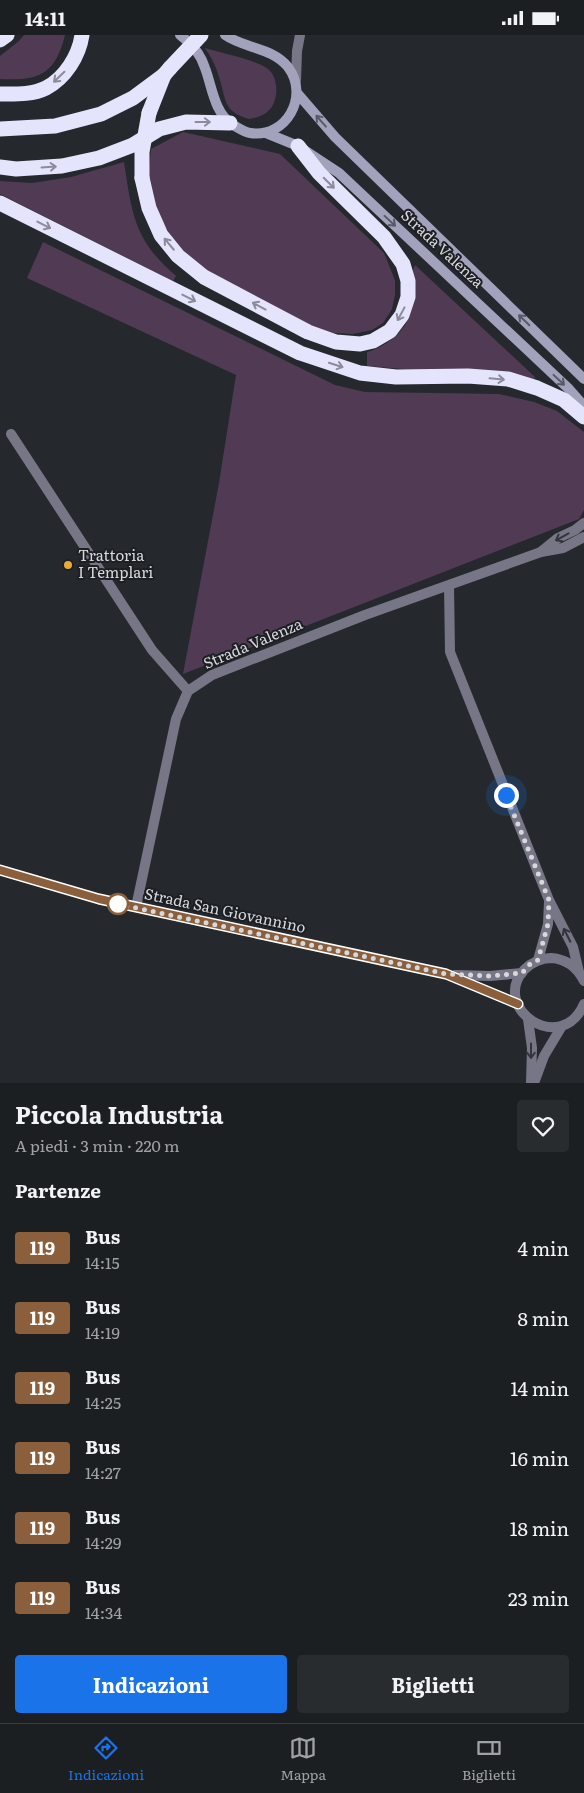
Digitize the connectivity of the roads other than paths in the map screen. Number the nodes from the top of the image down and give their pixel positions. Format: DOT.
graph roads {
  1 [pos="7,35"];
  2 [pos="82,35"];
  3 [pos="180,35"];
  4 [pos="201,35"];
  5 [pos="225,35"];
  6 [pos="300,35"];
  7 [pos="0,40"];
  8 [pos="167,71"];
  9 [pos="296,80"];
  10 [pos="0,94"];
  11 [pos="298,94"];
  12 [pos="230,123"];
  13 [pos="0,129"];
  14 [pos="266,133"];
  15 [pos="298,146"];
  16 [pos="0,167"];
  17 [pos="0,203"];
  18 [pos="584,379"];
  19 [pos="584,406"];
  20 [pos="584,417"];
  21 [pos="11,434"];
  22 [pos="584,523"];
  23 [pos="584,537"];
  24 [pos="541,552"];
  25 [pos="449,585"];
  26 [pos="188,691"];
  27 [pos="0,870"];
  28 [pos="549,900"];
  29 [pos="136,907"];
  30 [pos="538,960"];
  31 [pos="522,973"];
  32 [pos="446,974"];
  33 [pos="582,976"];
  34 [pos="518,1004"];
  35 [pos="584,1004"];
  36 [pos="528,1019"];
  37 [pos="562,1026"];
  38 [pos="533,1083"];
  1 -- 7 [label="highway"];
  2 -- 10 [label="highway, one-way"];
  3 -- 12 [label="main road"];
  4 -- 8 [label="highway, bridge"];
  5 -- 9 [label="main road"];
  6 -- 9 [label="street"];
  8 -- 13 [label="highway"];
  15 -- 8 [label="highway, one-way, bridge"];
  9 -- 11 [label="main road"];
  11 -- 14 [label="main road"];
  18 -- 11 [label="main road, Strada Valenza, one-way"];
  12 -- 14 [label="main road, Strada Valenza"];
  16 -- 12 [label="highway, one-way"];
  14 -- 15 [label="main road, Strada Valenza"];
  15 -- 19 [label="main road, Strada Valenza, one-way"];
  17 -- 20 [label="highway, one-way"];
  21 -- 26 [label="street"];
  22 -- 24 [label="street, Strada Valenza, one-way"];
  23 -- 24 [label="street, Strada Valenza"];
  24 -- 25 [label="street, Strada Valenza"];
  25 -- 26 [label="street, Strada Valenza"];
  25 -- 28 [label="street"];
  26 -- 29 [label="street"];
  27 -- 29 [label="street, Strada San Giovannino"];
  28 -- 30 [label="street"];
  33 -- 28 [label="street, one-way"];
  29 -- 32 [label="street, Strada San Giovannino"];
  30 -- 31 [label="street"];
  30 -- 33 [label="street"];
  31 -- 32 [label="street, Strada San Giovannino"];
  31 -- 34 [label="street"];
  32 -- 34 [label="street, Strada San Giovannino"];
  34 -- 36 [label="street"];
  35 -- 37 [label="street"];
  36 -- 37 [label="street"];
  36 -- 38 [label="street, one-way"];
  37 -- 38 [label="street"];
}
